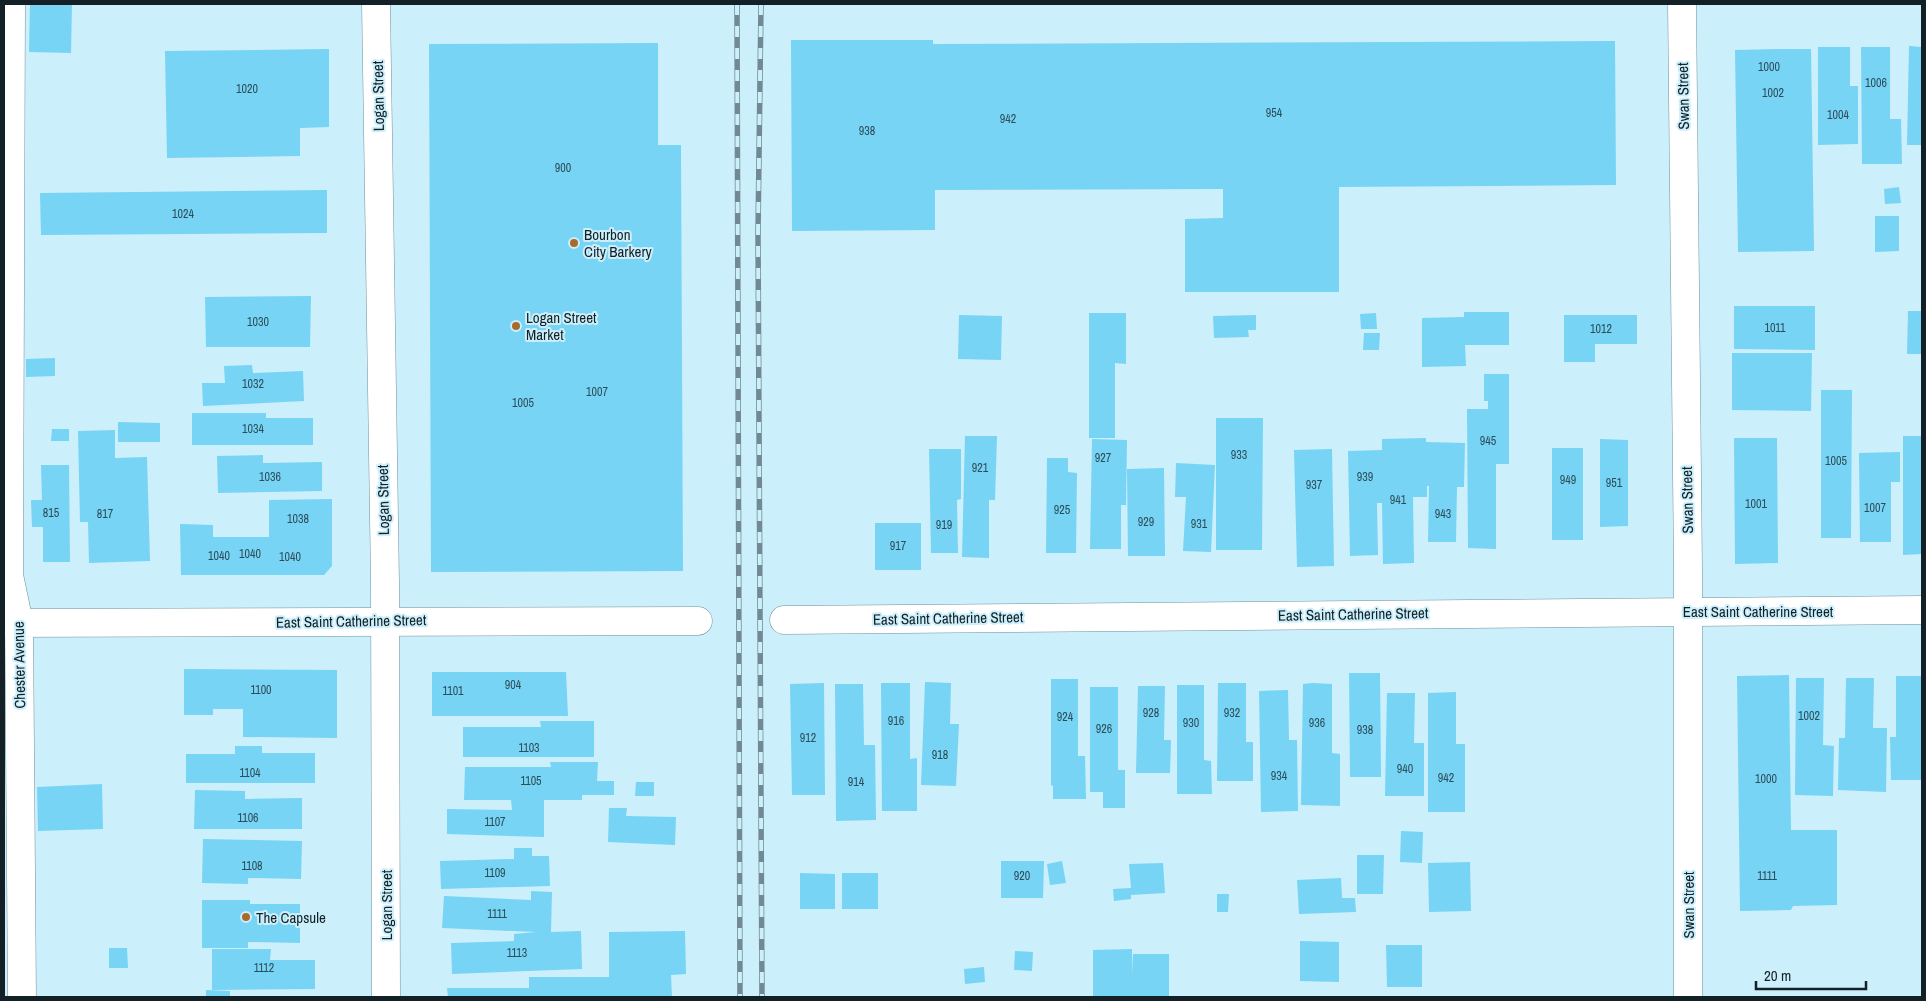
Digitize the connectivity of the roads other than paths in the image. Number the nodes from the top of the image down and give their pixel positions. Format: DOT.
graph roads {
  1 [pos="11,4"];
  2 [pos="376,4"];
  3 [pos="1682,4"];
  4 [pos="1922,610"];
  5 [pos="1688,611"];
  6 [pos="784,620"];
  7 [pos="698,621"];
  8 [pos="384,622"];
  9 [pos="12,623"];
  10 [pos="22,997"];
  11 [pos="386,997"];
  12 [pos="1688,997"];
  1 -- 9 [label="street, Chester Avenue"];
  2 -- 8 [label="street, Logan Street"];
  3 -- 5 [label="street, Swan Street"];
  4 -- 5 [label="street, East Saint Catherine Street"];
  5 -- 6 [label="street, East Saint Catherine Street"];
  5 -- 12 [label="street, Swan Street"];
  7 -- 8 [label="street, East Saint Catherine Street"];
  8 -- 9 [label="street, East Saint Catherine Street"];
  8 -- 11 [label="street, Logan Street"];
  9 -- 10 [label="street, Chester Avenue"];
}
